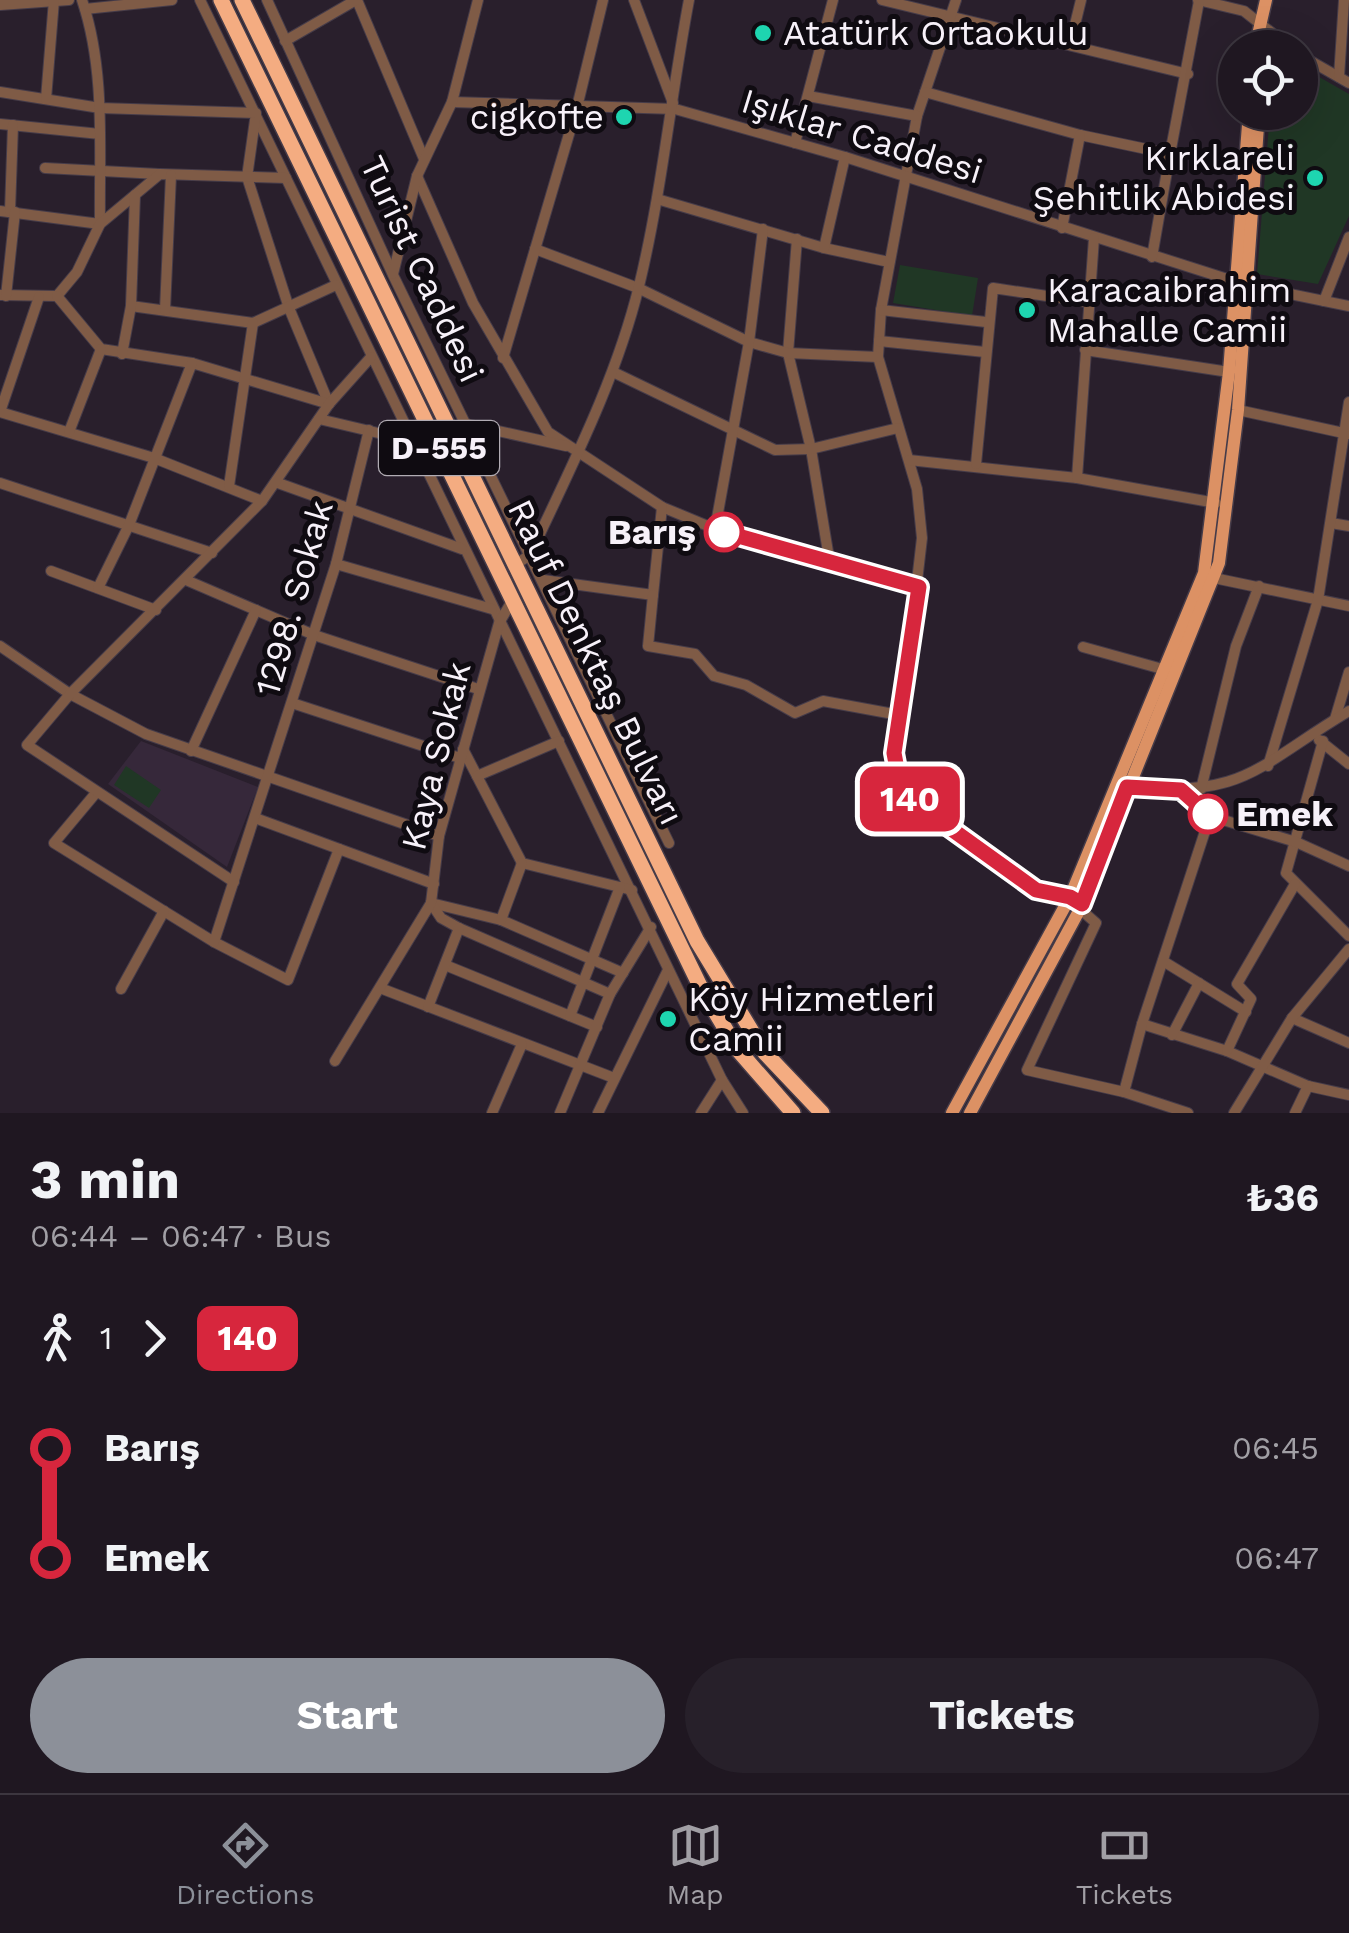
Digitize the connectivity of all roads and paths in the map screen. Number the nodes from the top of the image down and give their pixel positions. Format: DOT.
graph roads {
  1 [pos="69,0"];
  2 [pos="172,0"];
  3 [pos="200,0"];
  4 [pos="221,0"];
  5 [pos="242,0"];
  6 [pos="267,0"];
  7 [pos="357,0"];
  8 [pos="478,0"];
  9 [pos="603,0"];
  10 [pos="634,0"];
  11 [pos="689,0"];
  12 [pos="833,0"];
  13 [pos="882,0"];
  14 [pos="956,0"];
  15 [pos="1081,0"];
  16 [pos="1198,0"];
  17 [pos="1266,0"];
  18 [pos="1344,0"];
  19 [pos="54,2"];
  20 [pos="84,4"];
  21 [pos="0,5"];
  22 [pos="951,16"];
  23 [pos="1262,24"];
  24 [pos="1260,30"];
  25 [pos="1262,30"];
  26 [pos="1269,30"];
  27 [pos="285,41"];
  28 [pos="1070,46"];
  29 [pos="1318,65"];
  30 [pos="1188,74"];
  31 [pos="1344,80"];
  32 [pos="0,92"];
  33 [pos="925,92"];
  34 [pos="808,96"];
  35 [pos="46,99"];
  36 [pos="452,102"];
  37 [pos="100,108"];
  38 [pos="577,108"];
  39 [pos="675,109"];
  40 [pos="256,113"];
  41 [pos="917,116"];
  42 [pos="0,124"];
  43 [pos="13,125"];
  44 [pos="1248,130"];
  45 [pos="1257,130"];
  46 [pos="100,134"];
  47 [pos="1080,135"];
  48 [pos="796,144"];
  49 [pos="1170,154"];
  50 [pos="424,158"];
  51 [pos="845,158"];
  52 [pos="45,168"];
  53 [pos="99,171"];
  54 [pos="165,175"];
  55 [pos="417,176"];
  56 [pos="247,177"];
  57 [pos="902,177"];
  58 [pos="286,178"];
  59 [pos="135,194"];
  60 [pos="657,199"];
  61 [pos="8,211"];
  62 [pos="100,224"];
  63 [pos="1062,228"];
  64 [pos="763,229"];
  65 [pos="1349,237"];
  66 [pos="1094,238"];
  67 [pos="797,240"];
  68 [pos="824,248"];
  69 [pos="535,249"];
  70 [pos="1152,257"];
  71 [pos="889,262"];
  72 [pos="393,275"];
  73 [pos="336,284"];
  74 [pos="1240,284"];
  75 [pos="638,288"];
  76 [pos="3,296"];
  77 [pos="57,296"];
  78 [pos="39,297"];
  79 [pos="1324,300"];
  80 [pos="1087,302"];
  81 [pos="131,306"];
  82 [pos="1349,306"];
  83 [pos="290,308"];
  84 [pos="164,310"];
  85 [pos="881,310"];
  86 [pos="986,322"];
  87 [pos="252,323"];
  88 [pos="879,341"];
  89 [pos="749,342"];
  90 [pos="101,350"];
  91 [pos="1085,350"];
  92 [pos="985,352"];
  93 [pos="788,353"];
  94 [pos="122,354"];
  95 [pos="371,357"];
  96 [pos="878,357"];
  97 [pos="502,358"];
  98 [pos="192,363"];
  99 [pos="613,372"];
  100 [pos="1229,372"];
  101 [pos="246,378"];
  102 [pos="1349,402"];
  103 [pos="329,404"];
  104 [pos="1238,410"];
  105 [pos="0,412"];
  106 [pos="319,418"];
  107 [pos="464,424"];
  108 [pos="898,428"];
  109 [pos="369,430"];
  110 [pos="732,430"];
  111 [pos="70,432"];
  112 [pos="1346,434"];
  113 [pos="412,441"];
  114 [pos="574,448"];
  115 [pos="812,449"];
  116 [pos="154,458"];
  117 [pos="908,460"];
  118 [pos="976,464"];
  119 [pos="1077,478"];
  120 [pos="0,483"];
  121 [pos="278,483"];
  122 [pos="229,486"];
  123 [pos="262,501"];
  124 [pos="1216,503"];
  125 [pos="662,507"];
  126 [pos="349,512"];
  127 [pos="1330,523"];
  128 [pos="129,524"];
  129 [pos="1349,526"];
  130 [pos="715,529"];
  131 [pos="462,549"];
  132 [pos="212,553"];
  133 [pos="523,559"];
  134 [pos="336,564"];
  135 [pos="830,564"];
  136 [pos="51,571"];
  137 [pos="1214,578"];
  138 [pos="186,580"];
  139 [pos="542,580"];
  140 [pos="1259,586"];
  141 [pos="919,587"];
  142 [pos="98,588"];
  143 [pos="653,595"];
  144 [pos="1318,600"];
  145 [pos="512,601"];
  146 [pos="1349,606"];
  147 [pos="156,610"];
  148 [pos="256,610"];
  149 [pos="492,610"];
  150 [pos="499,623"];
  151 [pos="314,635"];
  152 [pos="0,646"];
  153 [pos="1083,647"];
  154 [pos="1166,670"];
  155 [pos="1349,672"];
  156 [pos="478,689"];
  157 [pos="70,694"];
  158 [pos="292,703"];
  159 [pos="1349,711"];
  160 [pos="899,715"];
  161 [pos="1335,719"];
  162 [pos="1310,736"];
  163 [pos="559,740"];
  164 [pos="1323,741"];
  165 [pos="191,751"];
  166 [pos="461,753"];
  167 [pos="1349,764"];
  168 [pos="623,766"];
  169 [pos="1268,766"];
  170 [pos="477,776"];
  171 [pos="267,780"];
  172 [pos="1127,787"];
  173 [pos="1200,789"];
  174 [pos="1181,790"];
  175 [pos="94,794"];
  176 [pos="1210,816"];
  177 [pos="255,818"];
  178 [pos="440,836"];
  179 [pos="669,842"];
  180 [pos="1296,842"];
  181 [pos="339,849"];
  182 [pos="522,863"];
  183 [pos="1349,866"];
  184 [pos="234,882"];
  185 [pos="434,884"];
  186 [pos="1295,884"];
  187 [pos="620,887"];
  188 [pos="633,892"];
  189 [pos="656,897"];
  190 [pos="432,904"];
  191 [pos="1077,904"];
  192 [pos="164,911"];
  193 [pos="501,920"];
  194 [pos="651,927"];
  195 [pos="459,928"];
  196 [pos="1349,936"];
  197 [pos="214,942"];
  198 [pos="1349,949"];
  199 [pos="592,958"];
  200 [pos="1163,961"];
  201 [pos="445,965"];
  202 [pos="668,970"];
  203 [pos="623,972"];
  204 [pos="582,982"];
  205 [pos="1199,983"];
  206 [pos="380,988"];
  207 [pos="121,989"];
  208 [pos="610,994"];
  209 [pos="428,1007"];
  210 [pos="1246,1012"];
  211 [pos="570,1016"];
  212 [pos="1292,1018"];
  213 [pos="1142,1024"];
  214 [pos="597,1028"];
  215 [pos="1172,1034"];
  216 [pos="1349,1043"];
  217 [pos="522,1044"];
  218 [pos="738,1050"];
  219 [pos="1228,1051"];
  220 [pos="336,1062"];
  221 [pos="1262,1065"];
  222 [pos="579,1068"];
  223 [pos="976,1074"];
  224 [pos="614,1078"];
  225 [pos="722,1080"];
  226 [pos="989,1082"];
  227 [pos="1308,1086"];
  228 [pos="1124,1092"];
  229 [pos="1349,1095"];
  230 [pos="492,1113"];
  231 [pos="560,1113"];
  232 [pos="598,1113"];
  233 [pos="701,1113"];
  234 [pos="743,1113"];
  235 [pos="780,1113"];
  236 [pos="794,1113"];
  237 [pos="822,1113"];
  238 [pos="943,1113"];
  239 [pos="952,1113"];
  240 [pos="970,1113"];
  241 [pos="978,1113"];
  242 [pos="1188,1113"];
  243 [pos="1234,1113"];
  244 [pos="1295,1113"];
  1 -- 19 [label="street"];
  2 -- 20 [label="street"];
  3 -- 40 [label="street, Rauf Denktaş Bulvarı"];
  4 -- 145 [label="highway, Rauf Denktaş Bulvarı / D-555"];
  5 -- 133 [label="highway, Rauf Denktaş Bulvarı / D-555"];
  6 -- 27 [label="street, Turist Caddesi"];
  7 -- 27 [label="street"];
  7 -- 50 [label="street"];
  8 -- 36 [label="street"];
  9 -- 38 [label="street"];
  10 -- 39 [label="street"];
  11 -- 39 [label="street"];
  12 -- 34 [label="street"];
  13 -- 22 [label="street"];
  14 -- 22 [label="street"];
  15 -- 28 [label="street"];
  16 -- 23 [label="street"];
  16 -- 30 [label="street"];
  17 -- 23 [label="main road"];
  18 -- 31 [label="street"];
  19 -- 21 [label="street"];
  19 -- 35 [label="street"];
  20 -- 37 [label="street"];
  22 -- 28 [label="street"];
  22 -- 33 [label="street"];
  23 -- 24 [label="main road"];
  23 -- 25 [label="main road"];
  23 -- 26 [label="street"];
  27 -- 72 [label="street, Turist Caddesi"];
  28 -- 30 [label="street"];
  29 -- 31 [label="street"];
  30 -- 49 [label="street"];
  32 -- 35 [label="street"];
  33 -- 41 [label="street"];
  33 -- 47 [label="street"];
  34 -- 41 [label="street"];
  34 -- 48 [label="street"];
  35 -- 37 [label="street"];
  36 -- 38 [label="street, Işıklar Caddesi"];
  36 -- 50 [label="street"];
  37 -- 40 [label="street"];
  37 -- 46 [label="street"];
  38 -- 39 [label="street, Işıklar Caddesi"];
  38 -- 69 [label="street"];
  39 -- 48 [label="street, Işıklar Caddesi"];
  39 -- 60 [label="street"];
  40 -- 56 [label="street"];
  40 -- 58 [label="street, Rauf Denktaş Bulvarı"];
  41 -- 57 [label="street"];
  42 -- 43 [label="street"];
  43 -- 46 [label="street"];
  43 -- 61 [label="street"];
  44 -- 74 [label="main road"];
  45 -- 74 [label="main road"];
  46 -- 53 [label="street"];
  47 -- 49 [label="street"];
  47 -- 63 [label="street"];
  48 -- 51 [label="street, Işıklar Caddesi"];
  49 -- 70 [label="street"];
  50 -- 55 [label="street"];
  51 -- 57 [label="street, Işıklar Caddesi"];
  51 -- 68 [label="street"];
  52 -- 53 [label="street"];
  53 -- 54 [label="street"];
  53 -- 62 [label="street"];
  54 -- 56 [label="street"];
  54 -- 59 [label="street"];
  54 -- 84 [label="street"];
  55 -- 72 [label="street"];
  55 -- 97 [label="street"];
  56 -- 58 [label="street"];
  56 -- 83 [label="street"];
  57 -- 63 [label="street, Işıklar Caddesi"];
  57 -- 71 [label="street"];
  58 -- 73 [label="street, Rauf Denktaş Bulvarı"];
  59 -- 62 [label="street"];
  59 -- 81 [label="street"];
  60 -- 64 [label="street"];
  60 -- 75 [label="street"];
  61 -- 62 [label="street"];
  61 -- 76 [label="street"];
  62 -- 77 [label="street"];
  63 -- 66 [label="street, Işıklar Caddesi"];
  64 -- 67 [label="street"];
  64 -- 89 [label="street"];
  65 -- 79 [label="street"];
  66 -- 70 [label="street, Işıklar Caddesi"];
  66 -- 80 [label="street"];
  67 -- 68 [label="street"];
  67 -- 93 [label="street"];
  68 -- 71 [label="street"];
  69 -- 75 [label="street"];
  69 -- 97 [label="street"];
  70 -- 74 [label="street, Işıklar Caddesi"];
  71 -- 85 [label="street"];
  72 -- 107 [label="street, Turist Caddesi"];
  73 -- 83 [label="street"];
  73 -- 95 [label="street, Rauf Denktaş Bulvarı"];
  74 -- 79 [label="street, Işıklar Caddesi"];
  74 -- 100 [label="main road"];
  74 -- 104 [label="main road"];
  75 -- 89 [label="street"];
  75 -- 99 [label="street"];
  76 -- 78 [label="street"];
  77 -- 78 [label="street"];
  77 -- 90 [label="street"];
  78 -- 105 [label="street"];
  79 -- 82 [label="street, Işıklar Caddesi"];
  80 -- 86 [label="street"];
  80 -- 91 [label="street"];
  81 -- 84 [label="street"];
  81 -- 94 [label="street"];
  83 -- 87 [label="street"];
  83 -- 103 [label="street"];
  84 -- 87 [label="street"];
  85 -- 86 [label="street"];
  85 -- 88 [label="street"];
  86 -- 92 [label="street"];
  87 -- 101 [label="street"];
  88 -- 92 [label="street"];
  88 -- 96 [label="street"];
  89 -- 93 [label="street"];
  89 -- 110 [label="street"];
  90 -- 94 [label="street"];
  90 -- 111 [label="street"];
  91 -- 100 [label="street"];
  91 -- 119 [label="street"];
  92 -- 118 [label="street"];
  93 -- 96 [label="street"];
  93 -- 115 [label="street"];
  94 -- 98 [label="street"];
  95 -- 103 [label="street"];
  95 -- 113 [label="street, Rauf Denktaş Bulvarı"];
  96 -- 108 [label="street"];
  97 -- 114 [label="street"];
  98 -- 101 [label="street"];
  98 -- 116 [label="street"];
  99 -- 110 [label="street"];
  99 -- 114 [label="street"];
  100 -- 124 [label="main road"];
  101 -- 103 [label="street"];
  101 -- 122 [label="street"];
  102 -- 112 [label="street"];
  103 -- 106 [label="street"];
  104 -- 112 [label="street"];
  104 -- 137 [label="main road"];
  105 -- 111 [label="street"];
  106 -- 109 [label="street"];
  106 -- 121 [label="street"];
  107 -- 114 [label="street"];
  107 -- 133 [label="street, Turist Caddesi"];
  108 -- 115 [label="street"];
  108 -- 117 [label="street"];
  109 -- 113 [label="street"];
  109 -- 126 [label="street, 1298. Sokak"];
  110 -- 115 [label="street"];
  110 -- 130 [label="street"];
  111 -- 116 [label="street"];
  112 -- 127 [label="street"];
  113 -- 131 [label="street, Rauf Denktaş Bulvarı"];
  114 -- 125 [label="street"];
  114 -- 133 [label="street"];
  115 -- 135 [label="street"];
  116 -- 122 [label="street"];
  116 -- 128 [label="street"];
  117 -- 118 [label="street"];
  117 -- 141 [label="street"];
  118 -- 119 [label="street"];
  119 -- 124 [label="street"];
  120 -- 128 [label="street"];
  121 -- 123 [label="street"];
  121 -- 126 [label="street"];
  122 -- 123 [label="street"];
  123 -- 132 [label="street"];
  124 -- 154 [label="main road"];
  125 -- 130 [label="street"];
  125 -- 143 [label="street"];
  126 -- 131 [label="street"];
  126 -- 134 [label="street, 1298. Sokak"];
  127 -- 129 [label="street"];
  127 -- 144 [label="street"];
  128 -- 132 [label="street"];
  128 -- 142 [label="street"];
  130 -- 135 [label="street"];
  131 -- 149 [label="street, Rauf Denktaş Bulvarı"];
  132 -- 138 [label="street"];
  133 -- 139 [label="street, Turist Caddesi"];
  133 -- 168 [label="highway, Rauf Denktaş Bulvarı / D-555"];
  134 -- 149 [label="street"];
  134 -- 151 [label="street, 1298. Sokak"];
  135 -- 141 [label="street"];
  136 -- 142 [label="street"];
  137 -- 140 [label="street"];
  137 -- 172 [label="main road"];
  138 -- 147 [label="street"];
  138 -- 148 [label="street"];
  139 -- 143 [label="street"];
  139 -- 168 [label="street, Turist Caddesi"];
  140 -- 144 [label="street"];
  140 -- 173 [label="street"];
  141 -- 160 [label="street"];
  142 -- 147 [label="street"];
  143 -- 160 [label="street"];
  144 -- 146 [label="street"];
  144 -- 169 [label="street"];
  145 -- 150 [label="street, Kaya Sokak"];
  145 -- 189 [label="highway, Rauf Denktaş Bulvarı / D-555"];
  147 -- 157 [label="street"];
  148 -- 151 [label="street"];
  148 -- 165 [label="street"];
  149 -- 150 [label="street, Rauf Denktaş Bulvarı"];
  150 -- 156 [label="street, Kaya Sokak"];
  150 -- 163 [label="street, Rauf Denktaş Bulvarı"];
  151 -- 156 [label="street"];
  151 -- 158 [label="street, 1298. Sokak"];
  152 -- 157 [label="street"];
  153 -- 154 [label="street"];
  154 -- 191 [label="main road"];
  155 -- 161 [label="street"];
  156 -- 166 [label="street, Kaya Sokak"];
  157 -- 165 [label="street"];
  157 -- 175 [label="street"];
  158 -- 166 [label="street"];
  158 -- 171 [label="street, 1298. Sokak"];
  159 -- 161 [label="street"];
  160 -- 191 [label="street"];
  161 -- 162 [label="street"];
  162 -- 164 [label="street"];
  162 -- 169 [label="street"];
  163 -- 170 [label="street"];
  163 -- 188 [label="street, Rauf Denktaş Bulvarı"];
  164 -- 167 [label="street"];
  164 -- 180 [label="street"];
  165 -- 171 [label="street"];
  166 -- 170 [label="street"];
  166 -- 178 [label="street, Kaya Sokak"];
  168 -- 179 [label="street, Turist Caddesi"];
  168 -- 237 [label="highway, Rauf Denktaş Bulvarı / D-555"];
  169 -- 173 [label="street"];
  170 -- 182 [label="street"];
  171 -- 177 [label="street, 1298. Sokak"];
  171 -- 178 [label="street"];
  172 -- 174 [label="street"];
  172 -- 191 [label="main road"];
  173 -- 174 [label="street"];
  174 -- 176 [label="street"];
  175 -- 184 [label="street"];
  175 -- 192 [label="street"];
  176 -- 180 [label="street"];
  176 -- 200 [label="street"];
  177 -- 181 [label="street"];
  177 -- 184 [label="street, 1298. Sokak"];
  178 -- 185 [label="street, Kaya Sokak"];
  180 -- 183 [label="street"];
  180 -- 186 [label="street"];
  181 -- 185 [label="street"];
  181 -- 197 [label="street"];
  182 -- 187 [label="street"];
  182 -- 193 [label="street"];
  184 -- 197 [label="street, 1298. Sokak"];
  185 -- 190 [label="street, Kaya Sokak"];
  186 -- 196 [label="street"];
  186 -- 210 [label="street"];
  187 -- 188 [label="street"];
  187 -- 199 [label="street"];
  188 -- 189 [label="street"];
  188 -- 194 [label="street, Rauf Denktaş Bulvarı"];
  189 -- 218 [label="highway, Rauf Denktaş Bulvarı / D-555"];
  190 -- 193 [label="street"];
  190 -- 195 [label="street"];
  190 -- 206 [label="street"];
  191 -- 223 [label="main road"];
  191 -- 226 [label="main road"];
  191 -- 228 [label="street"];
  192 -- 197 [label="street"];
  192 -- 207 [label="street"];
  193 -- 199 [label="street"];
  194 -- 202 [label="street, Rauf Denktaş Bulvarı"];
  194 -- 203 [label="street"];
  195 -- 201 [label="street"];
  195 -- 204 [label="street"];
  198 -- 212 [label="street"];
  199 -- 203 [label="street"];
  199 -- 204 [label="street"];
  200 -- 205 [label="street"];
  200 -- 213 [label="street"];
  201 -- 209 [label="street"];
  201 -- 211 [label="street"];
  202 -- 224 [label="street"];
  202 -- 225 [label="street, Rauf Denktaş Bulvarı"];
  203 -- 208 [label="street"];
  204 -- 208 [label="street"];
  204 -- 211 [label="street"];
  205 -- 210 [label="street"];
  205 -- 215 [label="street"];
  206 -- 209 [label="street"];
  206 -- 220 [label="street"];
  208 -- 214 [label="street"];
  209 -- 217 [label="street"];
  210 -- 219 [label="street"];
  211 -- 214 [label="street"];
  212 -- 216 [label="street"];
  212 -- 221 [label="street"];
  213 -- 215 [label="street"];
  213 -- 228 [label="street"];
  214 -- 222 [label="street"];
  215 -- 219 [label="street"];
  217 -- 222 [label="street"];
  217 -- 230 [label="street"];
  218 -- 235 [label="highway"];
  218 -- 236 [label="highway, Rauf Denktaş Bulvarı / D-555"];
  219 -- 221 [label="street"];
  221 -- 227 [label="street"];
  221 -- 243 [label="street"];
  222 -- 224 [label="street"];
  222 -- 231 [label="street"];
  223 -- 238 [label="main road"];
  223 -- 239 [label="main road"];
  224 -- 232 [label="street"];
  225 -- 233 [label="street"];
  225 -- 234 [label="street, Rauf Denktaş Bulvarı"];
  226 -- 240 [label="main road"];
  226 -- 241 [label="main road"];
  227 -- 229 [label="street"];
  227 -- 244 [label="street"];
  228 -- 242 [label="street"];
}
